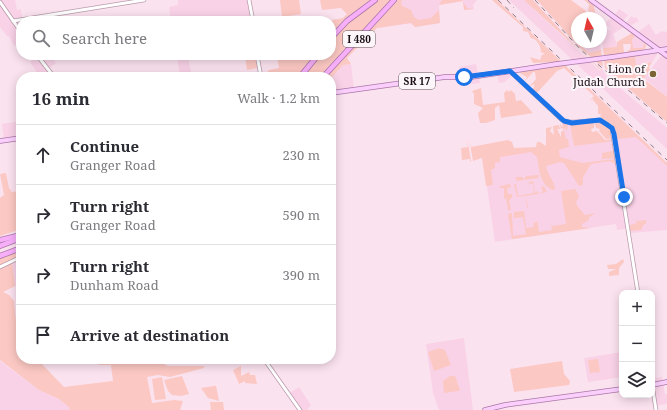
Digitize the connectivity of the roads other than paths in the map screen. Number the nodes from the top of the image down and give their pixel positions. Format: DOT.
graph roads {
  1 [pos="144,0"];
  2 [pos="249,0"];
  3 [pos="375,0"];
  4 [pos="394,0"];
  5 [pos="591,0"];
  6 [pos="600,0"];
  7 [pos="0,2"];
  8 [pos="597,4"];
  9 [pos="44,16"];
  10 [pos="252,16"];
  11 [pos="13,21"];
  12 [pos="16,21"];
  13 [pos="16,25"];
  14 [pos="336,33"];
  15 [pos="646,40"];
  16 [pos="667,49"];
  17 [pos="659,50"];
  18 [pos="638,53"];
  19 [pos="667,56"];
  20 [pos="41,60"];
  21 [pos="259,60"];
  22 [pos="314,60"];
  23 [pos="510,71"];
  24 [pos="50,72"];
  25 [pos="260,72"];
  26 [pos="304,72"];
  27 [pos="328,72"];
  28 [pos="336,92"];
  29 [pos="16,139"];
  30 [pos="0,141"];
  31 [pos="16,237"];
  32 [pos="16,238"];
  33 [pos="0,240"];
  34 [pos="0,246"];
  35 [pos="16,249"];
  36 [pos="0,255"];
  37 [pos="16,259"];
  38 [pos="0,267"];
  39 [pos="638,290"];
  40 [pos="268,364"];
  41 [pos="667,382"];
  42 [pos="655,384"];
  43 [pos="619,389"];
  44 [pos="654,398"];
  45 [pos="300,410"];
  46 [pos="484,410"];
  47 [pos="656,410"];
  1 -- 9 [label="street"];
  2 -- 10 [label="street"];
  3 -- 14 [label="highway, I 480"];
  4 -- 27 [label="highway, I 480"];
  5 -- 8 [label="main road"];
  6 -- 8 [label="street"];
  7 -- 11 [label="street"];
  8 -- 15 [label="main road"];
  11 -- 12 [label="street"];
  11 -- 13 [label="street"];
  15 -- 17 [label="main road"];
  15 -- 18 [label="main road"];
  16 -- 17 [label="main road, SR 17"];
  17 -- 18 [label="main road, SR 17"];
  17 -- 19 [label="main road"];
  18 -- 23 [label="main road, SR 17, bridge"];
  20 -- 24 [label="street"];
  21 -- 25 [label="street"];
  22 -- 26 [label="highway"];
  23 -- 28 [label="main road, SR 17"];
  23 -- 39 [label="street"];
  29 -- 30 [label="main road"];
  31 -- 33 [label="highway"];
  32 -- 34 [label="highway"];
  35 -- 36 [label="highway"];
  37 -- 38 [label="street"];
  40 -- 45 [label="street"];
  41 -- 42 [label="main road"];
  43 -- 46 [label="main road"];
  44 -- 47 [label="street"];
}
